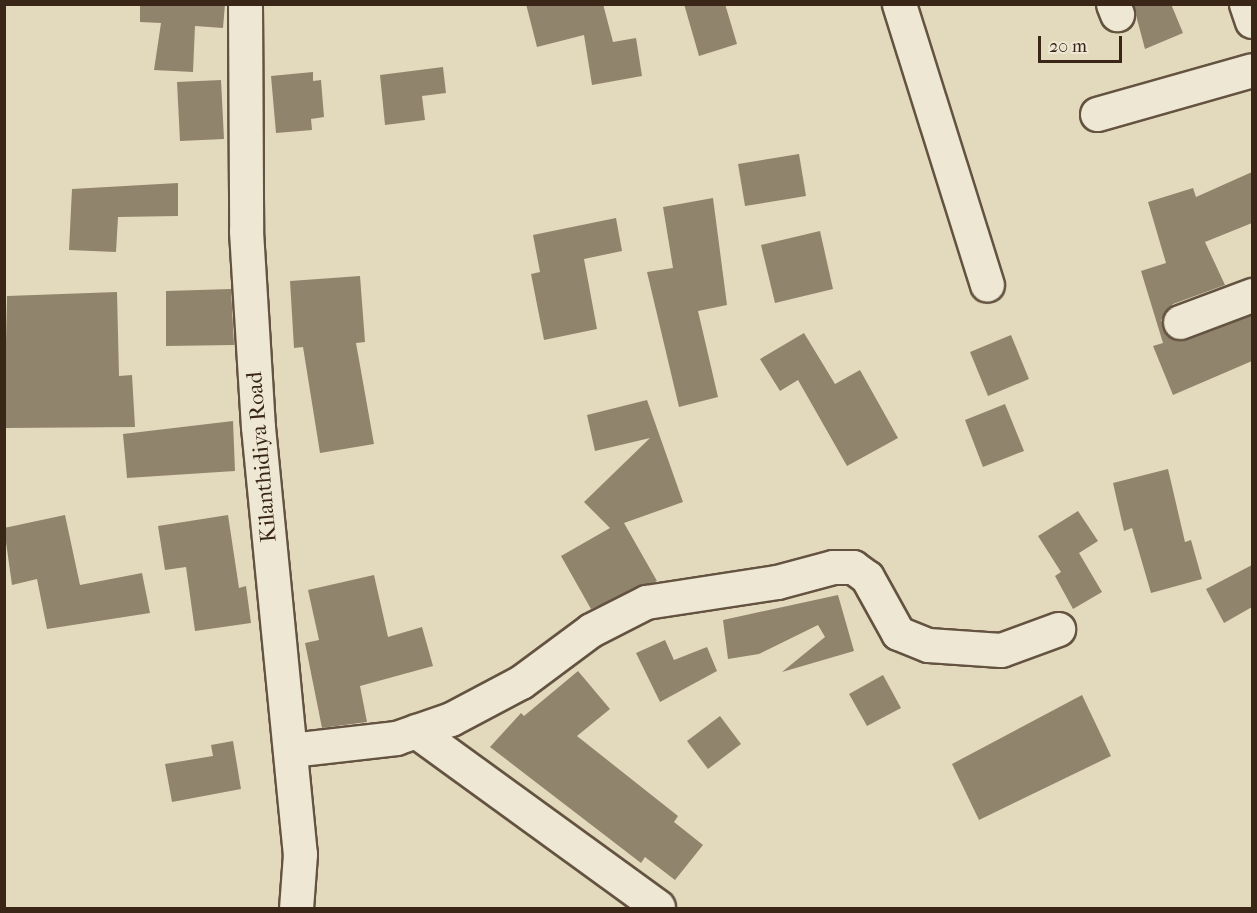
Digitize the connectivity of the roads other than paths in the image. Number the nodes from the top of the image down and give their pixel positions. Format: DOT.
graph roads {
  1 [pos="245,4"];
  2 [pos="899,4"];
  3 [pos="1246,4"];
  4 [pos="1252,21"];
  5 [pos="1252,70"];
  6 [pos="1096,114"];
  7 [pos="987,284"];
  8 [pos="1252,295"];
  9 [pos="1180,322"];
  10 [pos="1058,629"];
  11 [pos="416,731"];
  12 [pos="291,750"];
  13 [pos="658,907"];
  14 [pos="296,909"];
  1 -- 12 [label="street, Kilanthidiya Road"];
  2 -- 7 [label="street"];
  3 -- 4 [label="street"];
  5 -- 6 [label="street"];
  8 -- 9 [label="street"];
  10 -- 11 [label="street"];
  11 -- 12 [label="street"];
  11 -- 13 [label="street"];
  12 -- 14 [label="street, Kilanthidiya Road"];
}
